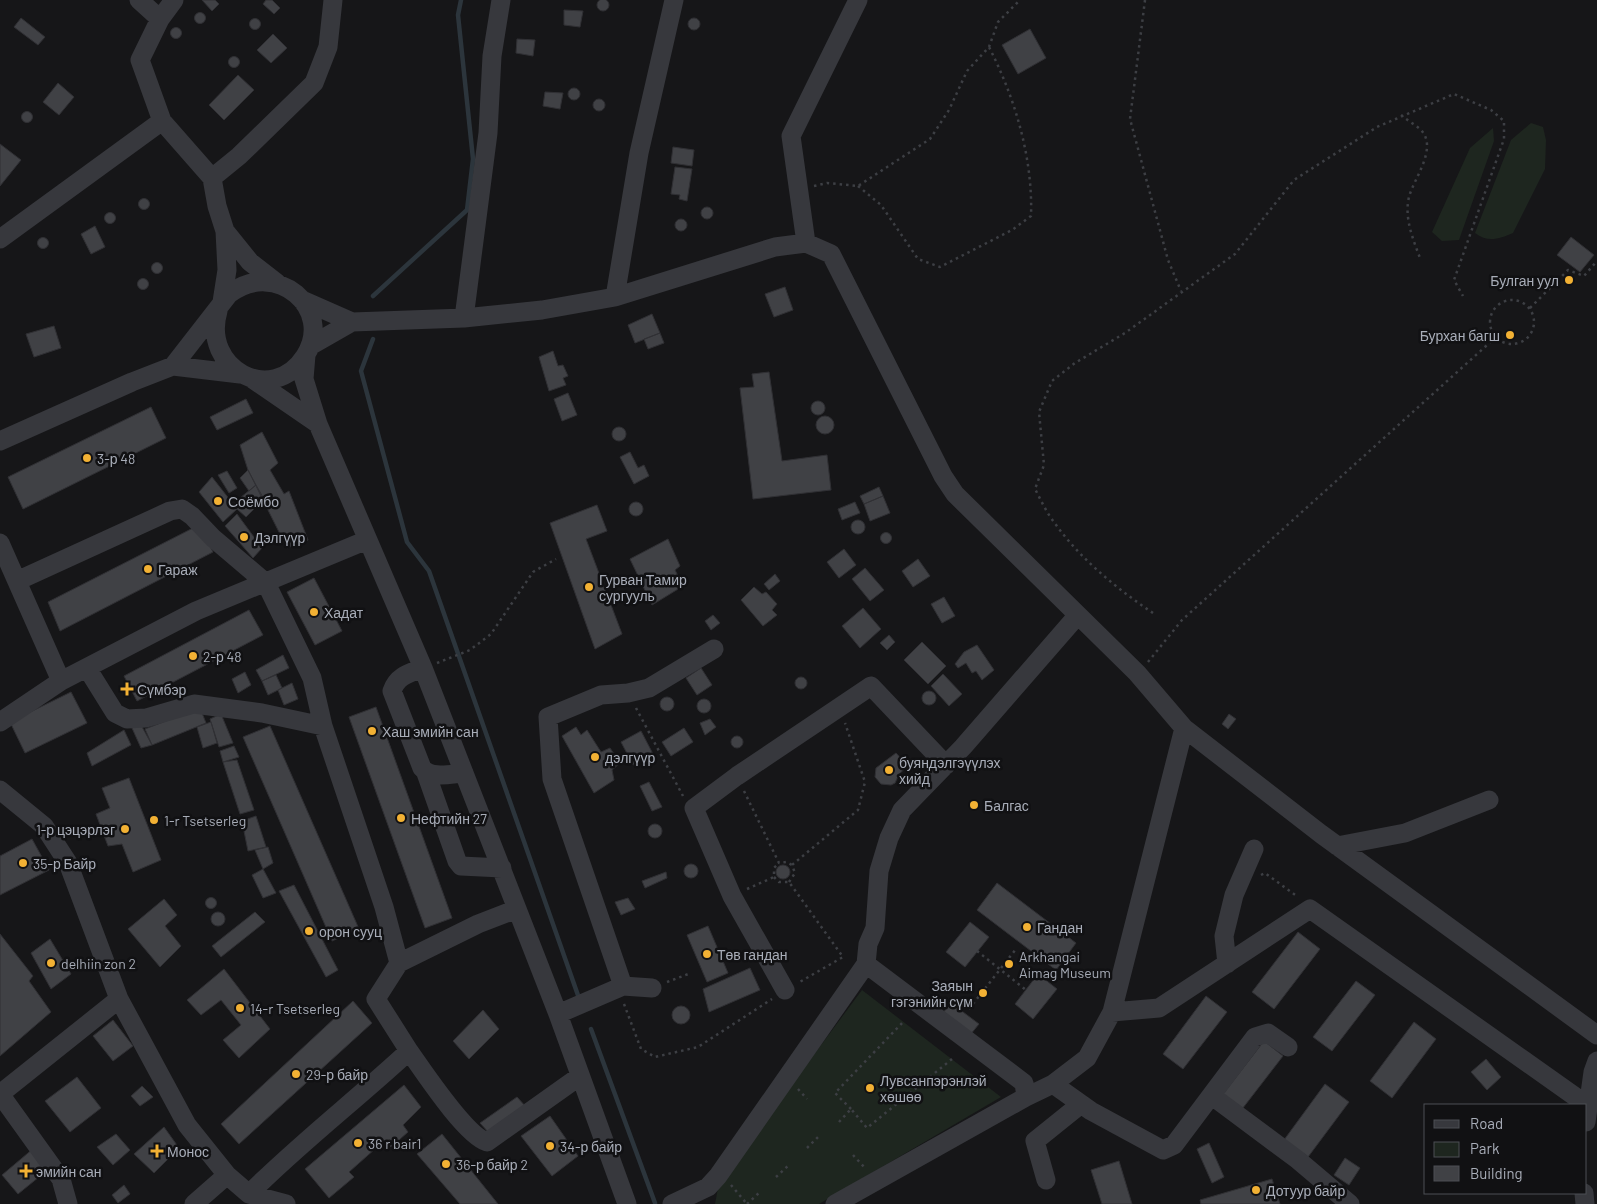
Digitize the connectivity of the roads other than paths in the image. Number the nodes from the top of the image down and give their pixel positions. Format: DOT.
graph roads {
  1 [pos="139,0"];
  2 [pos="174,0"];
  3 [pos="333,0"];
  4 [pos="501,0"];
  5 [pos="674,0"];
  6 [pos="858,0"];
  7 [pos="160,19"];
  8 [pos="162,121"];
  9 [pos="212,178"];
  10 [pos="225,232"];
  11 [pos="0,239"];
  12 [pos="806,243"];
  13 [pos="278,283"];
  14 [pos="615,297"];
  15 [pos="302,300"];
  16 [pos="220,307"];
  17 [pos="464,318"];
  18 [pos="352,322"];
  19 [pos="308,351"];
  20 [pos="173,366"];
  21 [pos="246,376"];
  22 [pos="318,424"];
  23 [pos="0,441"];
  24 [pos="367,540"];
  25 [pos="0,543"];
  26 [pos="17,581"];
  27 [pos="266,583"];
  28 [pos="1077,616"];
  29 [pos="714,649"];
  30 [pos="87,668"];
  31 [pos="423,668"];
  32 [pos="61,681"];
  33 [pos="0,722"];
  34 [pos="323,726"];
  35 [pos="1184,728"];
  36 [pos="946,764"];
  37 [pos="464,773"];
  38 [pos="426,774"];
  39 [pos="0,790"];
  40 [pos="1489,800"];
  41 [pos="1337,846"];
  42 [pos="1254,849"];
  43 [pos="502,868"];
  44 [pos="517,909"];
  45 [pos="399,963"];
  46 [pos="866,964"];
  47 [pos="1227,964"];
  48 [pos="620,988"];
  49 [pos="652,988"];
  50 [pos="785,990"];
  51 [pos="119,999"];
  52 [pos="565,1011"];
  53 [pos="1112,1012"];
  54 [pos="1597,1035"];
  55 [pos="1288,1047"];
  56 [pos="409,1051"];
  57 [pos="1597,1062"];
  58 [pos="580,1076"];
  59 [pos="1053,1084"];
  60 [pos="0,1094"];
  61 [pos="1212,1096"];
  62 [pos="1026,1097"];
  63 [pos="1081,1104"];
  64 [pos="1574,1104"];
  65 [pos="1587,1108"];
  66 [pos="227,1174"];
  67 [pos="1046,1180"];
  68 [pos="249,1194"];
  69 [pos="68,1204"];
  70 [pos="194,1204"];
  71 [pos="286,1204"];
  72 [pos="627,1204"];
  73 [pos="672,1204"];
  74 [pos="835,1204"];
  75 [pos="1350,1204"];
  1 -- 7 [label="street"];
  2 -- 7 [label="street"];
  3 -- 9 [label="street"];
  4 -- 17 [label="street"];
  5 -- 14 [label="street"];
  6 -- 12 [label="street"];
  7 -- 8 [label="street"];
  8 -- 9 [label="street"];
  8 -- 11 [label="street"];
  9 -- 10 [label="street"];
  10 -- 13 [label="street"];
  10 -- 16 [label="street"];
  12 -- 14 [label="street"];
  12 -- 28 [label="street"];
  13 -- 15 [label="street"];
  13 -- 16 [label="street"];
  14 -- 17 [label="street"];
  15 -- 18 [label="street"];
  15 -- 19 [label="street"];
  16 -- 20 [label="street"];
  16 -- 21 [label="street"];
  17 -- 18 [label="street"];
  18 -- 19 [label="street"];
  19 -- 21 [label="street"];
  19 -- 22 [label="street"];
  20 -- 21 [label="street"];
  20 -- 23 [label="street"];
  21 -- 22 [label="street"];
  22 -- 24 [label="street"];
  24 -- 27 [label="street"];
  24 -- 31 [label="street"];
  25 -- 26 [label="street"];
  26 -- 27 [label="street"];
  26 -- 32 [label="street"];
  27 -- 30 [label="street"];
  27 -- 34 [label="street"];
  28 -- 35 [label="street"];
  28 -- 36 [label="street"];
  29 -- 48 [label="street"];
  30 -- 32 [label="street"];
  30 -- 34 [label="street"];
  31 -- 37 [label="street"];
  31 -- 38 [label="street"];
  32 -- 33 [label="street"];
  34 -- 45 [label="street"];
  35 -- 41 [label="street"];
  35 -- 53 [label="street"];
  36 -- 46 [label="street"];
  36 -- 50 [label="street"];
  37 -- 38 [label="street"];
  37 -- 43 [label="street"];
  38 -- 43 [label="street"];
  39 -- 51 [label="street"];
  40 -- 41 [label="street"];
  41 -- 54 [label="street"];
  42 -- 47 [label="street"];
  43 -- 44 [label="street"];
  44 -- 45 [label="street"];
  44 -- 52 [label="street"];
  45 -- 56 [label="street"];
  46 -- 62 [label="street"];
  46 -- 73 [label="street"];
  47 -- 53 [label="street"];
  47 -- 64 [label="street"];
  48 -- 49 [label="street"];
  48 -- 52 [label="street"];
  51 -- 60 [label="street"];
  51 -- 66 [label="street"];
  52 -- 58 [label="street"];
  53 -- 59 [label="street"];
  55 -- 61 [label="street"];
  56 -- 58 [label="street"];
  56 -- 68 [label="street"];
  57 -- 65 [label="street"];
  58 -- 72 [label="street"];
  59 -- 62 [label="street"];
  59 -- 63 [label="street"];
  60 -- 69 [label="street"];
  61 -- 63 [label="street"];
  61 -- 75 [label="street"];
  62 -- 74 [label="street"];
  63 -- 67 [label="street"];
  66 -- 68 [label="street"];
  66 -- 70 [label="street"];
  68 -- 71 [label="street"];
}
